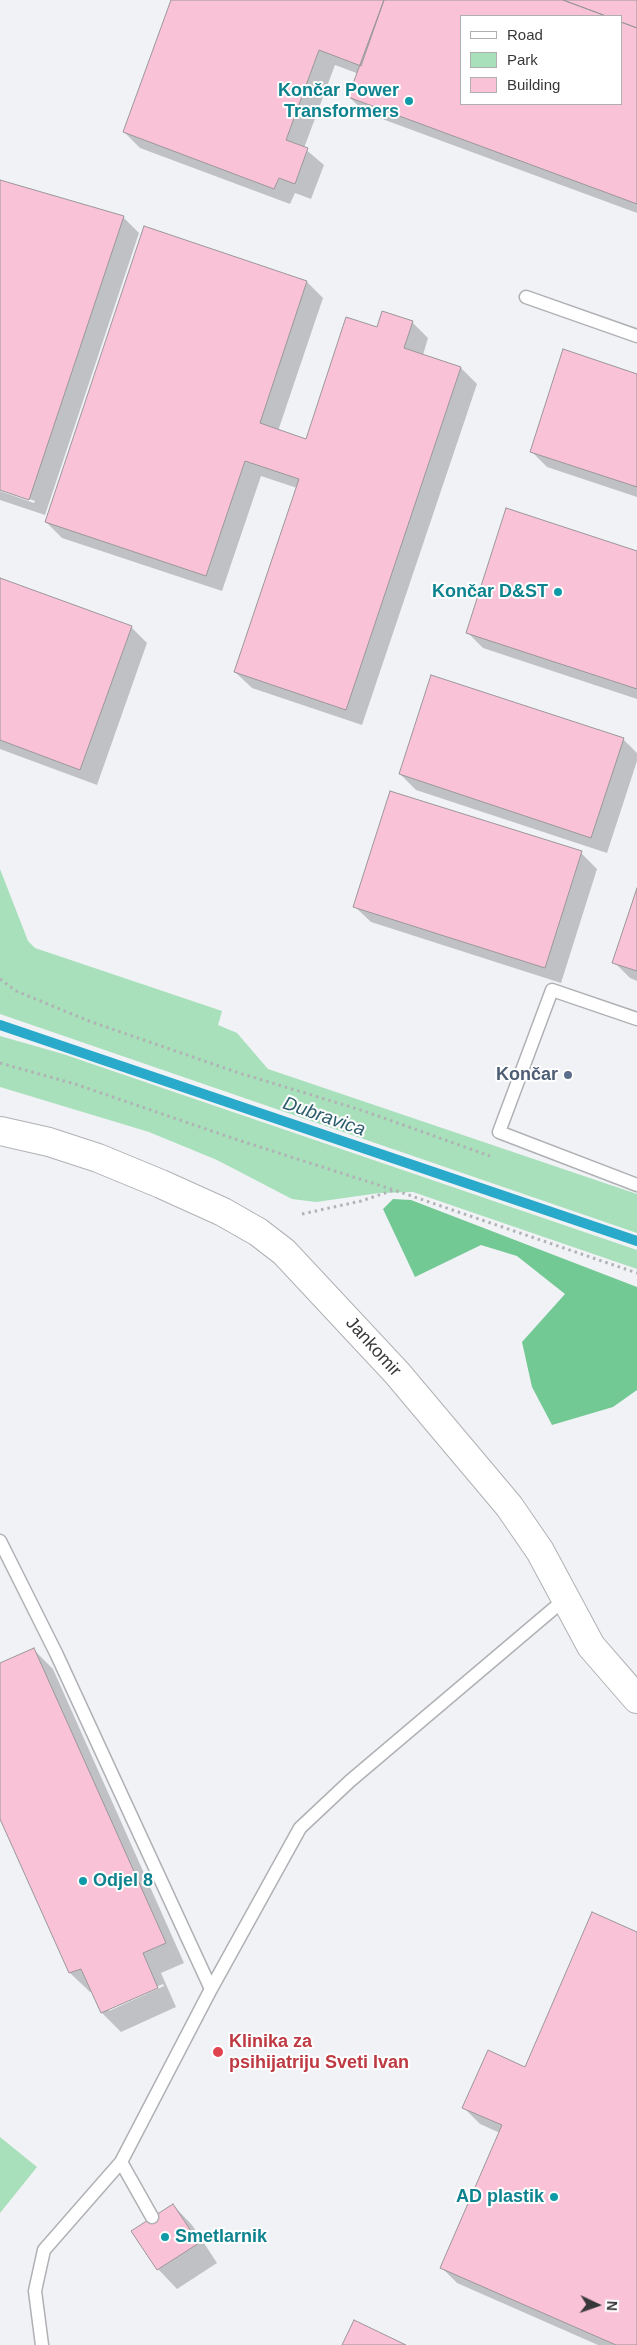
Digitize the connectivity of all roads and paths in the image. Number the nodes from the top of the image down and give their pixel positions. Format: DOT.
graph roads {
  1 [pos="526,296"];
  2 [pos="637,336"];
  3 [pos="0,979"];
  4 [pos="637,1019"];
  5 [pos="0,1064"];
  6 [pos="0,1131"];
  7 [pos="498,1158"];
  8 [pos="637,1185"];
  9 [pos="394,1190"];
  10 [pos="302,1214"];
  11 [pos="637,1273"];
  12 [pos="0,1541"];
  13 [pos="565,1599"];
  14 [pos="637,1699"];
  15 [pos="211,1988"];
  16 [pos="121,2162"];
  17 [pos="152,2218"];
  18 [pos="42,2345"];
  1 -- 2 [label="lane"];
  3 -- 7 [label="path"];
  4 -- 8 [label="lane"];
  5 -- 9 [label="path"];
  6 -- 13 [label="street, Jankomir"];
  9 -- 10 [label="path"];
  9 -- 11 [label="path"];
  12 -- 15 [label="lane"];
  13 -- 14 [label="street, Jankomir"];
  13 -- 15 [label="lane"];
  15 -- 16 [label="lane"];
  16 -- 17 [label="lane"];
  16 -- 18 [label="lane"];
}
